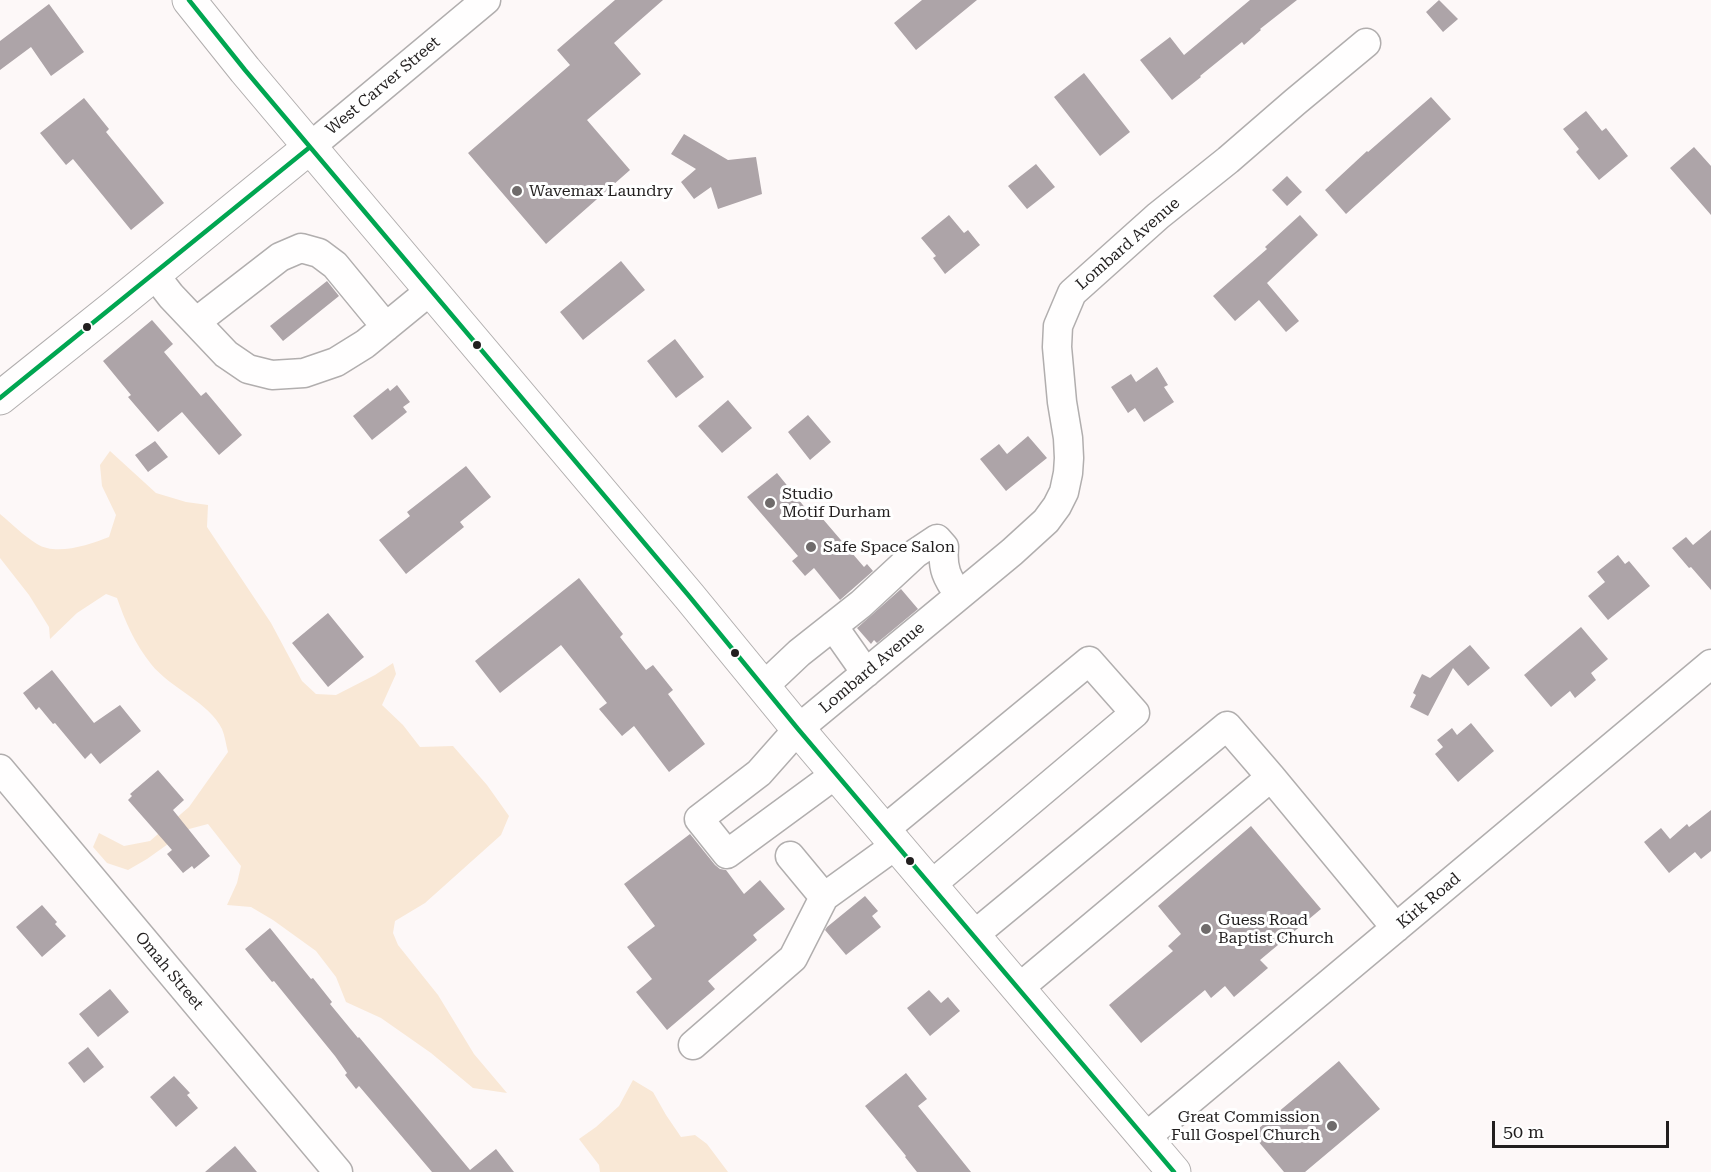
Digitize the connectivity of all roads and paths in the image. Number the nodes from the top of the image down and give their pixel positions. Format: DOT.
graph roads {
  1 [pos="189,0"];
  2 [pos="486,0"];
  3 [pos="1366,43"];
  4 [pos="310,147"];
  5 [pos="153,274"];
  6 [pos="430,290"];
  7 [pos="196,322"];
  8 [pos="386,327"];
  9 [pos="4,387"];
  10 [pos="959,595"];
  11 [pos="833,627"];
  12 [pos="1711,664"];
  13 [pos="866,673"];
  14 [pos="763,687"];
  15 [pos="798,729"];
  16 [pos="0,769"];
  17 [pos="836,774"];
  18 [pos="1271,777"];
  19 [pos="890,838"];
  20 [pos="790,856"];
  21 [pos="931,885"];
  22 [pos="824,897"];
  23 [pos="1396,928"];
  24 [pos="974,935"];
  25 [pos="1018,988"];
  26 [pos="693,1045"];
  27 [pos="1146,1137"];
  28 [pos="338,1172"];
  29 [pos="1174,1172"];
  1 -- 4 [label="main road"];
  2 -- 4 [label="street, West Carver Street"];
  3 -- 10 [label="street, Lombard Avenue"];
  4 -- 5 [label="main road, West Carver Street"];
  4 -- 6 [label="main road"];
  5 -- 7 [label="street"];
  5 -- 9 [label="main road, West Carver Street"];
  6 -- 8 [label="street"];
  6 -- 14 [label="main road"];
  7 -- 8 [label="street"];
  7 -- 8 [label="street"];
  10 -- 11 [label="street"];
  10 -- 13 [label="street, Lombard Avenue"];
  11 -- 13 [label="street"];
  11 -- 14 [label="street"];
  12 -- 23 [label="street, Kirk Road"];
  13 -- 15 [label="street, Lombard Avenue"];
  14 -- 15 [label="main road"];
  15 -- 17 [label="main road"];
  15 -- 17 [label="street, Lombard Avenue"];
  16 -- 28 [label="street, Omah Street"];
  17 -- 19 [label="main road"];
  18 -- 23 [label="street"];
  18 -- 24 [label="street"];
  18 -- 25 [label="street"];
  19 -- 21 [label="main road"];
  19 -- 21 [label="street"];
  19 -- 22 [label="street"];
  20 -- 22 [label="street"];
  21 -- 24 [label="main road"];
  22 -- 26 [label="street"];
  23 -- 27 [label="street, Kirk Road"];
  24 -- 25 [label="main road"];
  25 -- 27 [label="main road"];
  27 -- 29 [label="main road"];
}
